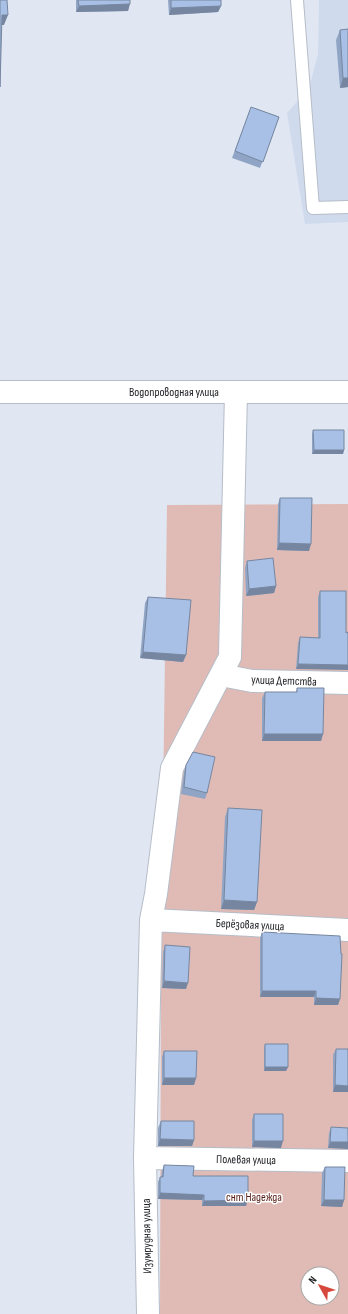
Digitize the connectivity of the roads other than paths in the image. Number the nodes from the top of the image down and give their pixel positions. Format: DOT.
graph roads {
  1 [pos="297,0"];
  2 [pos="348,207"];
  3 [pos="0,392"];
  4 [pos="236,392"];
  5 [pos="348,392"];
  6 [pos="221,675"];
  7 [pos="348,683"];
  8 [pos="151,920"];
  9 [pos="348,930"];
  10 [pos="145,1158"];
  11 [pos="348,1161"];
  12 [pos="148,1314"];
  1 -- 2 [label="lane"];
  3 -- 4 [label="street, Водопроводная улица"];
  4 -- 5 [label="street, Водопроводная улица"];
  4 -- 6 [label="street, Изумрудная улица"];
  6 -- 7 [label="street, улица Детства"];
  6 -- 8 [label="street, Изумрудная улица"];
  8 -- 9 [label="street, Берёзовая улица"];
  8 -- 10 [label="street, Изумрудная улица"];
  10 -- 11 [label="street, Полевая улица"];
  10 -- 12 [label="street, Изумрудная улица"];
}
